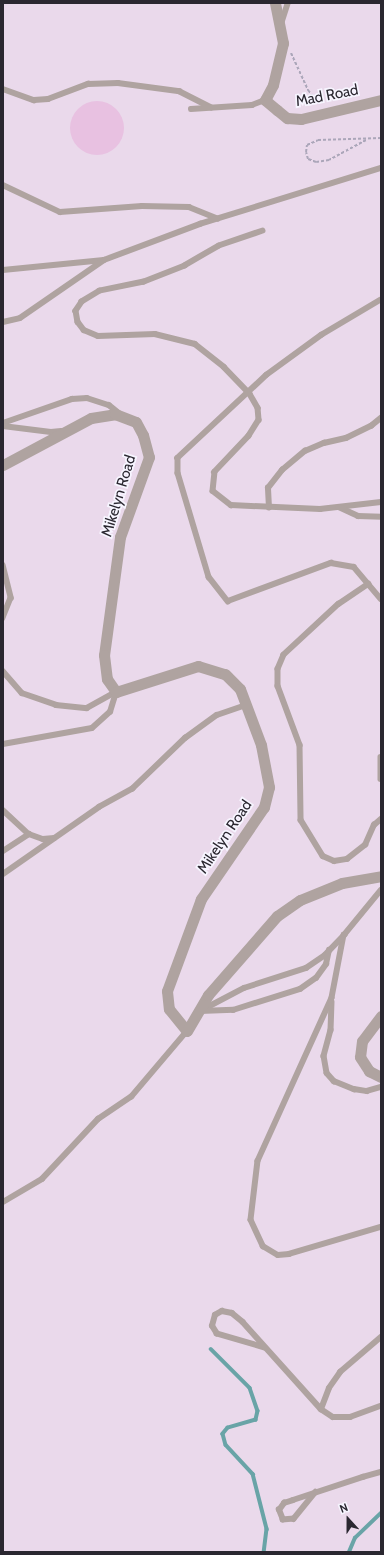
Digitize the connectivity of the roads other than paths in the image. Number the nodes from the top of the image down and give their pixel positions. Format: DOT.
graph roads {
  1 [pos="275,3"];
  2 [pos="288,3"];
  3 [pos="281,24"];
  4 [pos="3,89"];
  5 [pos="266,100"];
  6 [pos="381,100"];
  7 [pos="211,107"];
  8 [pos="191,109"];
  9 [pos="381,168"];
  10 [pos="3,185"];
  11 [pos="218,219"];
  12 [pos="263,231"];
  13 [pos="104,260"];
  14 [pos="3,270"];
  15 [pos="381,300"];
  16 [pos="3,322"];
  17 [pos="250,394"];
  18 [pos="121,414"];
  19 [pos="381,418"];
  20 [pos="3,424"];
  21 [pos="65,430"];
  22 [pos="3,465"];
  23 [pos="381,502"];
  24 [pos="338,507"];
  25 [pos="269,508"];
  26 [pos="381,517"];
  27 [pos="3,565"];
  28 [pos="369,584"];
  29 [pos="381,599"];
  30 [pos="3,618"];
  31 [pos="3,671"];
  32 [pos="116,692"];
  33 [pos="246,704"];
  34 [pos="3,744"];
  35 [pos="381,757"];
  36 [pos="381,779"];
  37 [pos="3,810"];
  38 [pos="381,819"];
  39 [pos="29,834"];
  40 [pos="54,838"];
  41 [pos="3,851"];
  42 [pos="3,874"];
  43 [pos="381,876"];
  44 [pos="381,890"];
  45 [pos="344,935"];
  46 [pos="329,950"];
  47 [pos="332,998"];
  48 [pos="198,1012"];
  49 [pos="381,1016"];
  50 [pos="187,1031"];
  51 [pos="381,1077"];
  52 [pos="381,1087"];
  53 [pos="3,1202"];
  54 [pos="381,1227"];
  55 [pos="381,1337"];
  56 [pos="265,1348"];
  57 [pos="381,1406"];
  58 [pos="321,1409"];
  59 [pos="381,1472"];
  60 [pos="316,1492"];
  1 -- 3 [label="street, Mad Road"];
  2 -- 3 [label="lane"];
  3 -- 5 [label="street, Mad Road"];
  4 -- 7 [label="lane"];
  5 -- 6 [label="street, Mad Road"];
  5 -- 7 [label="lane"];
  7 -- 8 [label="lane"];
  9 -- 11 [label="lane"];
  10 -- 11 [label="lane"];
  11 -- 13 [label="lane"];
  12 -- 17 [label="lane"];
  13 -- 14 [label="lane"];
  13 -- 16 [label="lane"];
  15 -- 17 [label="lane"];
  17 -- 25 [label="lane"];
  17 -- 28 [label="lane"];
  18 -- 20 [label="lane"];
  18 -- 21 [label="street"];
  18 -- 32 [label="street, Mikelyn Road"];
  19 -- 25 [label="lane"];
  20 -- 21 [label="lane"];
  21 -- 22 [label="street"];
  23 -- 24 [label="lane"];
  24 -- 25 [label="lane"];
  24 -- 26 [label="lane"];
  27 -- 30 [label="lane"];
  28 -- 29 [label="lane"];
  28 -- 38 [label="lane"];
  31 -- 32 [label="lane"];
  32 -- 33 [label="street, Mikelyn Road"];
  32 -- 34 [label="lane"];
  33 -- 40 [label="lane"];
  33 -- 50 [label="street, Mikelyn Road"];
  35 -- 36 [label="lane"];
  37 -- 39 [label="lane"];
  39 -- 40 [label="lane"];
  39 -- 41 [label="lane"];
  40 -- 42 [label="lane"];
  43 -- 48 [label="street"];
  44 -- 45 [label="lane"];
  45 -- 46 [label="lane"];
  45 -- 47 [label="lane"];
  46 -- 48 [label="lane"];
  46 -- 48 [label="lane"];
  47 -- 52 [label="lane"];
  47 -- 54 [label="lane"];
  48 -- 50 [label="street"];
  49 -- 51 [label="street"];
  50 -- 53 [label="lane"];
  55 -- 58 [label="lane"];
  56 -- 56 [label="lane"];
  56 -- 58 [label="lane"];
  57 -- 58 [label="lane"];
  59 -- 60 [label="lane"];
  60 -- 60 [label="lane"];
}
